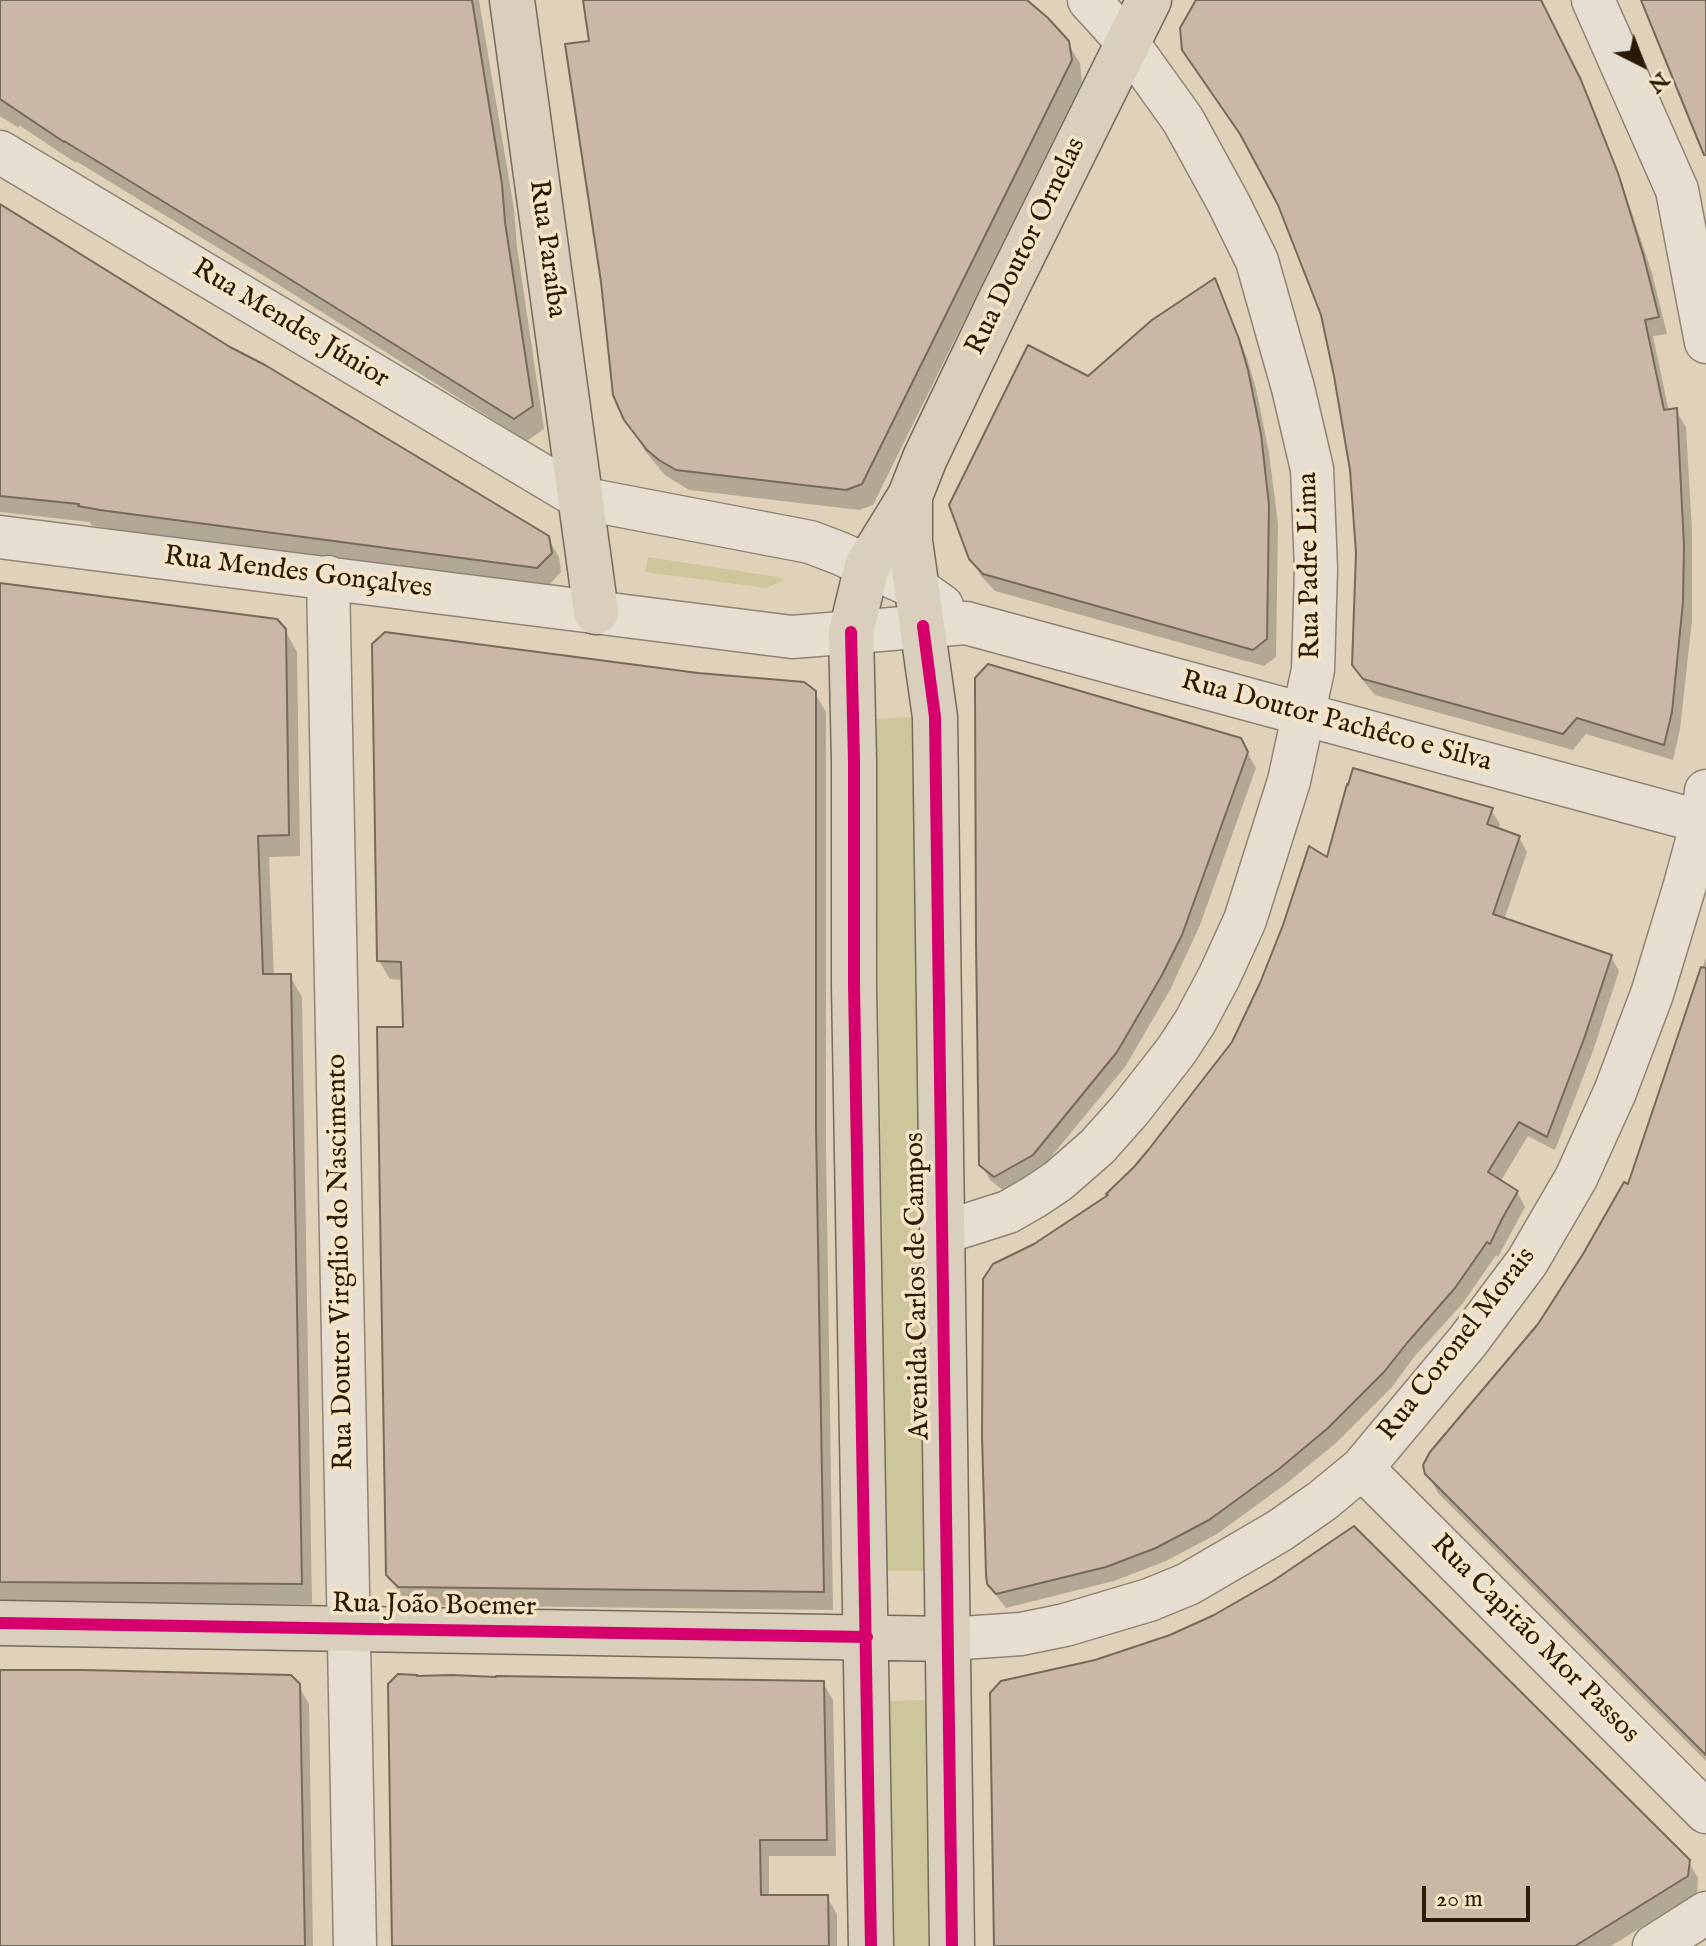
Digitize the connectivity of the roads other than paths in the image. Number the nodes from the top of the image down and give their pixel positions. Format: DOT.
graph roads {
  1 [pos="512,0"];
  2 [pos="1089,0"];
  3 [pos="1149,0"];
  4 [pos="1593,0"];
  5 [pos="1127,42"];
  6 [pos="0,152"];
  7 [pos="1691,186"];
  8 [pos="1706,342"];
  9 [pos="910,496"];
  10 [pos="580,498"];
  11 [pos="0,537"];
  12 [pos="867,566"];
  13 [pos="328,577"];
  14 [pos="920,607"];
  15 [pos="596,612"];
  16 [pos="851,632"];
  17 [pos="1303,714"];
  18 [pos="1705,812"];
  19 [pos="942,1233"];
  20 [pos="1362,1468"];
  21 [pos="0,1623"];
  22 [pos="349,1629"];
  23 [pos="867,1637"];
  24 [pos="948,1639"];
  25 [pos="1706,1812"];
  26 [pos="1706,1913"];
  27 [pos="355,1946"];
  28 [pos="871,1946"];
  29 [pos="952,1946"];
  30 [pos="1654,1946"];
  1 -- 10 [label="main road, Rua Paraíba"];
  2 -- 5 [label="street, Rua Padre Lima"];
  3 -- 5 [label="main road, Rua Doutor Ornelas"];
  4 -- 7 [label="street"];
  5 -- 9 [label="main road, Rua Doutor Ornelas"];
  5 -- 17 [label="street, Rua Padre Lima"];
  6 -- 10 [label="street, Rua Mendes Júnior"];
  7 -- 8 [label="street"];
  9 -- 12 [label="main road, Rua Doutor Ornelas"];
  9 -- 14 [label="main road, Rua Doutor Ornelas"];
  10 -- 12 [label="street, Rua Mendes Júnior"];
  10 -- 15 [label="main road, Rua Paraíba"];
  11 -- 13 [label="street, Rua Mendes Gonçalves"];
  12 -- 14 [label="street, Rua Mendes Júnior"];
  12 -- 16 [label="main road, Rua Doutor Ornelas"];
  13 -- 15 [label="street, Rua Mendes Gonçalves"];
  13 -- 22 [label="street, Rua Doutor Virgílio do Nascimento"];
  14 -- 16 [label="street, Rua Doutor Pachêco e Silva"];
  14 -- 17 [label="street, Rua Doutor Pachêco e Silva"];
  14 -- 19 [label="main road, Avenida Carlos de Campos"];
  15 -- 16 [label="street, Rua Mendes Gonçalves"];
  16 -- 23 [label="main road"];
  17 -- 18 [label="street, Rua Doutor Pachêco e Silva"];
  17 -- 19 [label="street, Rua Padre Lima"];
  18 -- 20 [label="street, Rua Coronel Morais"];
  19 -- 24 [label="main road, Avenida Carlos de Campos"];
  20 -- 24 [label="street, Rua Coronel Morais"];
  20 -- 25 [label="street, Rua Capitão Mor Passos"];
  21 -- 22 [label="main road, Rua João Boemer"];
  22 -- 23 [label="main road, Rua João Boemer"];
  22 -- 27 [label="street, Rua Doutor Virgílio do Nascimento"];
  23 -- 24 [label="main road, Rua João Boemer"];
  23 -- 28 [label="main road"];
  24 -- 29 [label="main road, Avenida Carlos de Campos"];
  26 -- 30 [label="street"];
}
